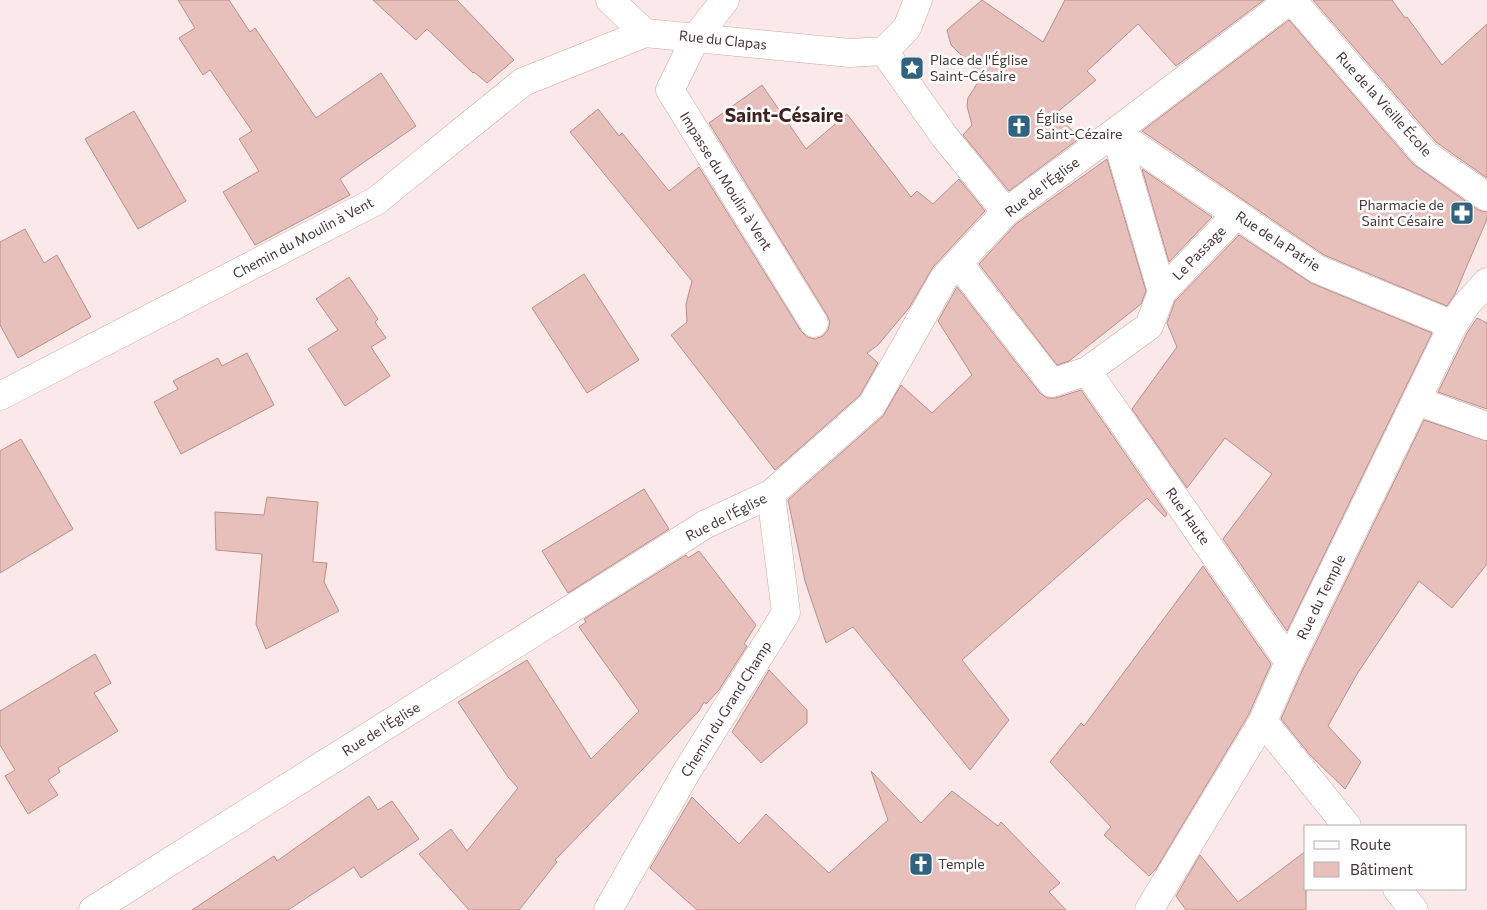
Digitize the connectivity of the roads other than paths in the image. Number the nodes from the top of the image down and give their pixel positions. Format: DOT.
graph roads {
  1 [pos="610,0"];
  2 [pos="725,0"];
  3 [pos="918,0"];
  4 [pos="1291,0"];
  5 [pos="645,34"];
  6 [pos="696,37"];
  7 [pos="884,52"];
  8 [pos="1115,132"];
  9 [pos="1487,197"];
  10 [pos="1006,212"];
  11 [pos="1237,214"];
  12 [pos="958,263"];
  13 [pos="1487,282"];
  14 [pos="1162,292"];
  15 [pos="814,323"];
  16 [pos="1453,325"];
  17 [pos="1087,371"];
  18 [pos="0,396"];
  19 [pos="1417,401"];
  20 [pos="1487,426"];
  21 [pos="771,494"];
  22 [pos="1289,662"];
  23 [pos="1263,721"];
  24 [pos="1346,825"];
  25 [pos="1398,890"];
  26 [pos="93,910"];
  27 [pos="608,910"];
  28 [pos="1149,910"];
  29 [pos="1414,910"];
  1 -- 5 [label="street"];
  2 -- 6 [label="street"];
  3 -- 7 [label="street"];
  4 -- 8 [label="street, Rue de l'Église"];
  4 -- 9 [label="street, Rue de la Vieille École"];
  5 -- 6 [label="street, Rue du Clapas"];
  5 -- 18 [label="street, Chemin du Moulin à Vent"];
  6 -- 7 [label="street, Rue du Clapas"];
  6 -- 15 [label="street, Impasse du Moulin à Vent"];
  7 -- 10 [label="street"];
  8 -- 10 [label="street, Rue de l'Église"];
  8 -- 11 [label="street, Rue de la Patrie"];
  8 -- 14 [label="street"];
  10 -- 12 [label="street, Rue de l'Église"];
  11 -- 14 [label="street, Le Passage"];
  11 -- 16 [label="street, Rue de la Patrie"];
  12 -- 17 [label="street"];
  12 -- 21 [label="street, Rue de l'Église"];
  13 -- 16 [label="street, Rue du Temple"];
  14 -- 17 [label="street"];
  16 -- 19 [label="street, Rue du Temple"];
  17 -- 22 [label="street, Rue Haute"];
  19 -- 20 [label="street"];
  19 -- 22 [label="street, Rue du Temple"];
  21 -- 26 [label="street, Rue de l'Église"];
  21 -- 27 [label="street, Chemin du Grand Champ"];
  22 -- 23 [label="street, Rue du Temple"];
  23 -- 24 [label="street"];
  23 -- 28 [label="street, Rue du Temple"];
  25 -- 29 [label="street"];
}
